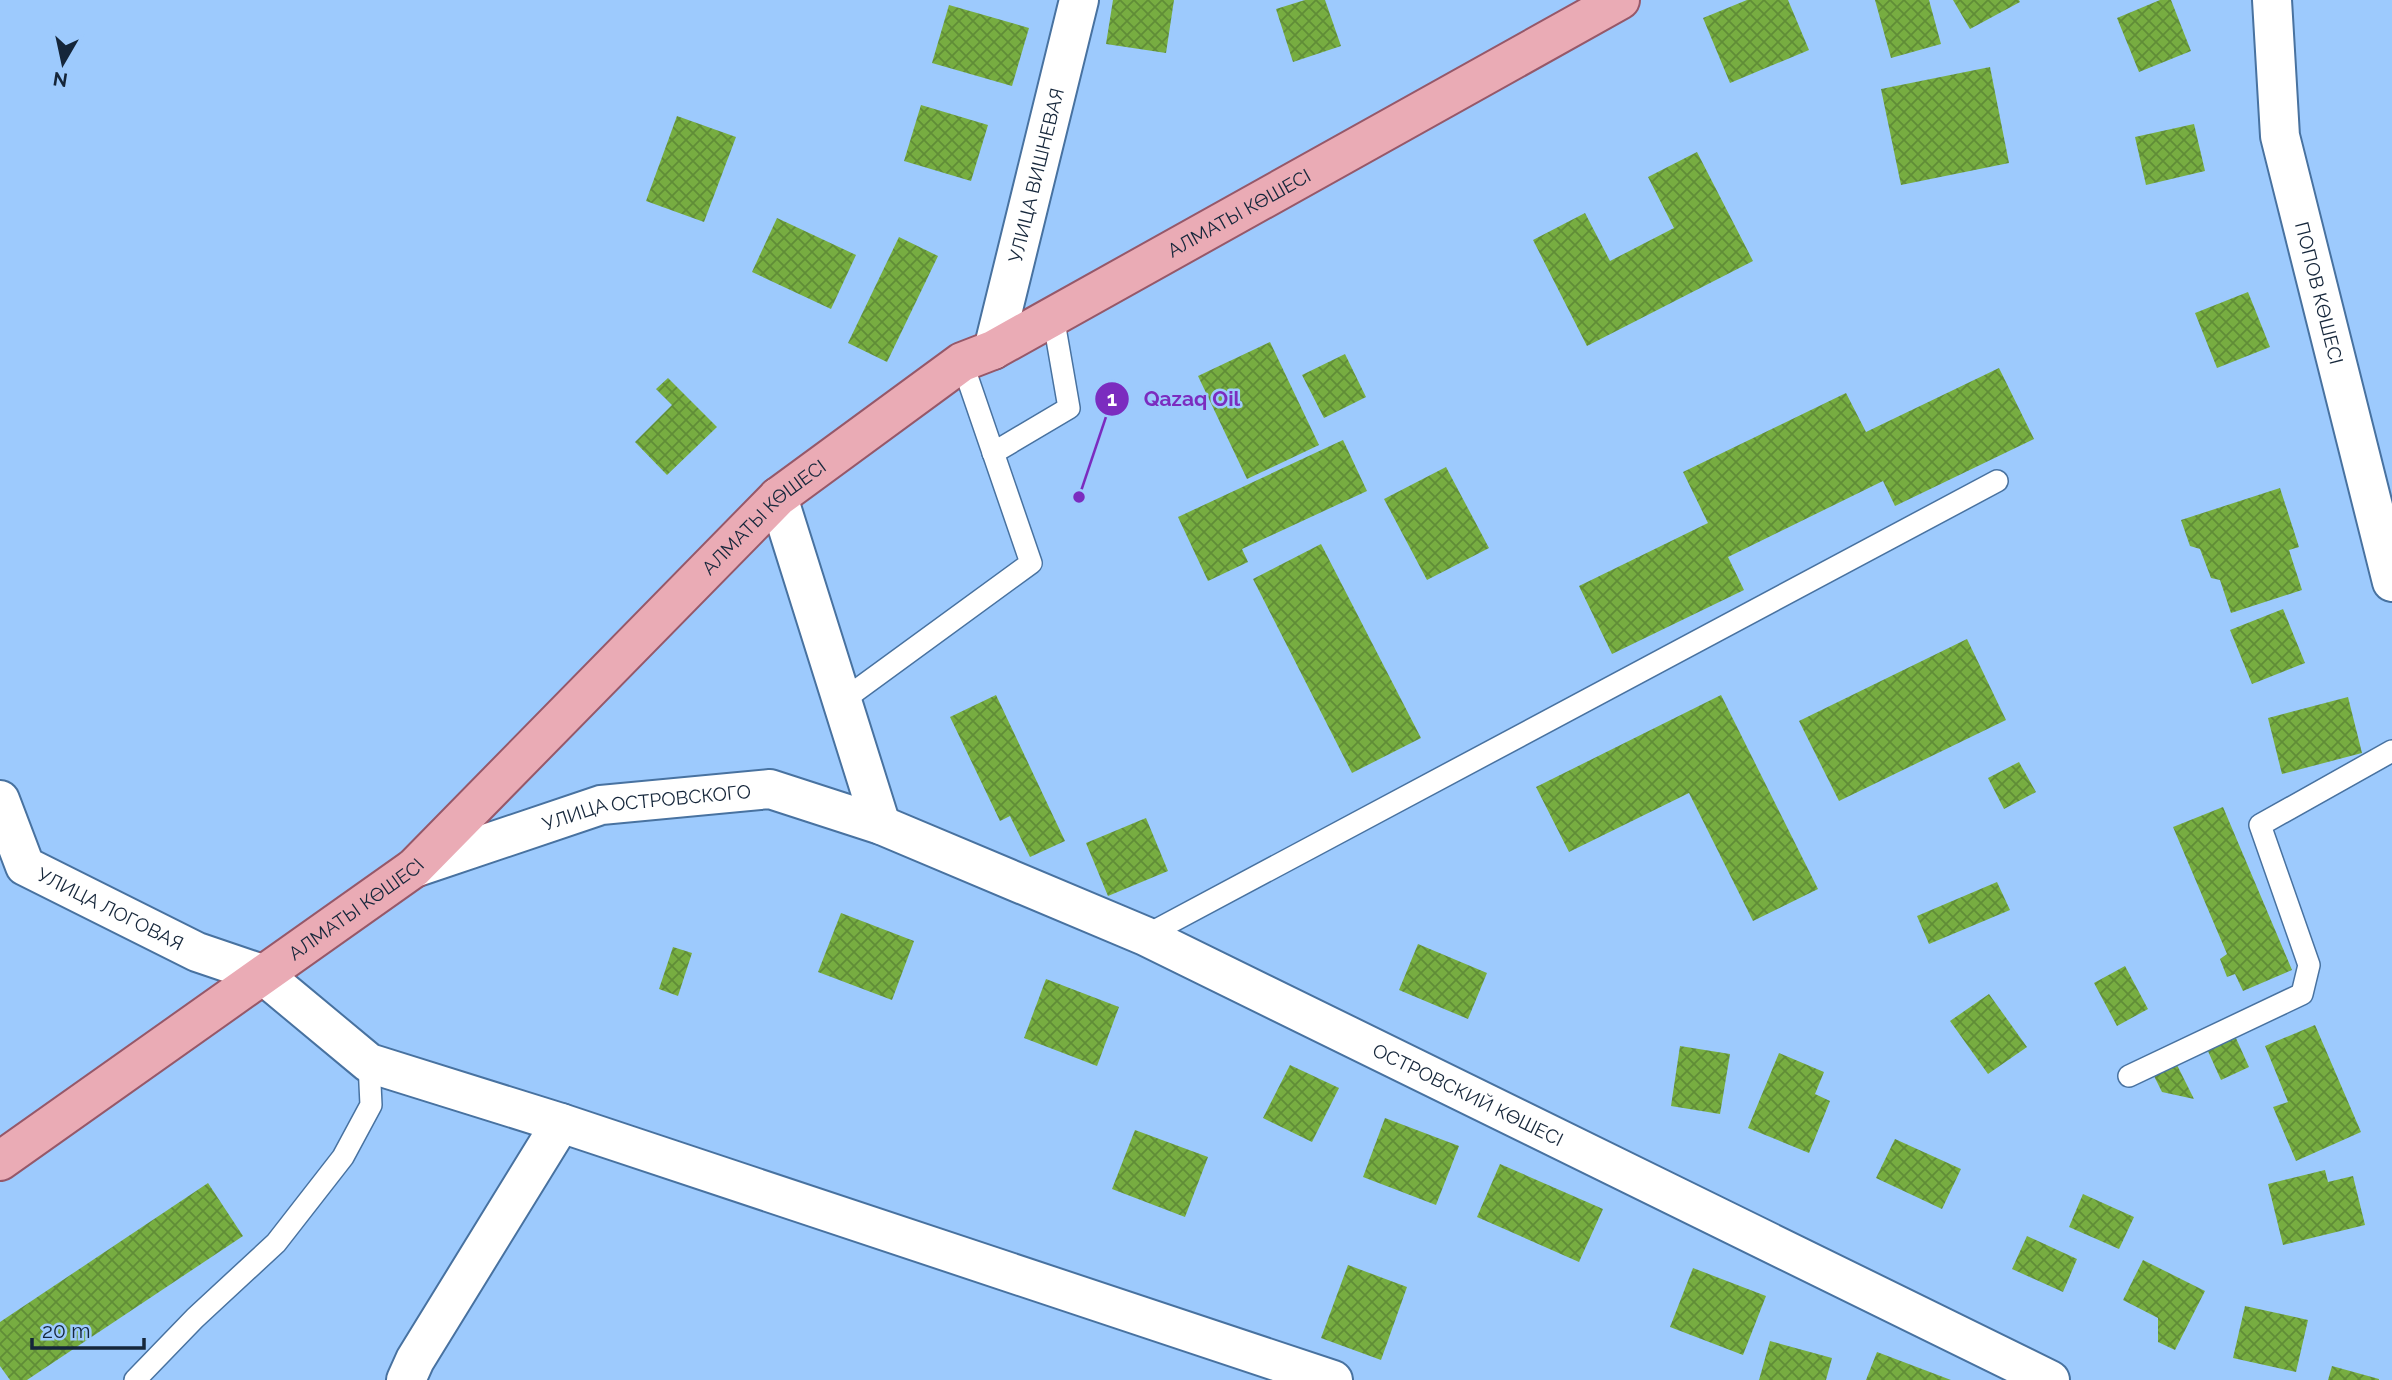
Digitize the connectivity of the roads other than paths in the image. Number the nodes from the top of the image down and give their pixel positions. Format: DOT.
graph roads {
  1 [pos="1079,0"];
  2 [pos="1620,0"];
  3 [pos="2272,0"];
  4 [pos="1053,316"];
  5 [pos="977,356"];
  6 [pos="993,453"];
  7 [pos="1997,481"];
  8 [pos="778,497"];
  9 [pos="2392,582"];
  10 [pos="842,701"];
  11 [pos="2392,751"];
  12 [pos="0,800"];
  13 [pos="881,825"];
  14 [pos="414,868"];
  15 [pos="1145,936"];
  16 [pos="262,974"];
  17 [pos="369,1063"];
  18 [pos="2129,1076"];
  19 [pos="561,1123"];
  20 [pos="0,1161"];
  21 [pos="135,1380"];
  22 [pos="406,1380"];
  23 [pos="1333,1380"];
  24 [pos="2050,1380"];
  1 -- 5 [label="street, УЛИЦА ВИШНЕВАЯ"];
  2 -- 4 [label="main road, АЛМАТЫ КӨШЕСІ"];
  3 -- 9 [label="street, ПОПОВ КӨШЕСІ"];
  4 -- 5 [label="main road, АЛМАТЫ КӨШЕСІ"];
  4 -- 6 [label="lane"];
  5 -- 6 [label="lane"];
  5 -- 8 [label="main road, АЛМАТЫ КӨШЕСІ"];
  6 -- 10 [label="lane"];
  7 -- 15 [label="lane"];
  8 -- 10 [label="street"];
  8 -- 14 [label="main road, АЛМАТЫ КӨШЕСІ"];
  10 -- 13 [label="street"];
  11 -- 18 [label="lane"];
  12 -- 16 [label="street, УЛИЦА ЛОГОВАЯ"];
  13 -- 14 [label="street, УЛИЦА ОСТРОВСКОГО"];
  13 -- 15 [label="street, ОСТРОВСКИЙ КӨШЕСІ"];
  14 -- 16 [label="main road, АЛМАТЫ КӨШЕСІ"];
  15 -- 24 [label="street, ОСТРОВСКИЙ КӨШЕСІ"];
  16 -- 17 [label="street"];
  16 -- 20 [label="main road, АЛМАТЫ КӨШЕСІ"];
  17 -- 19 [label="street"];
  17 -- 21 [label="lane"];
  19 -- 22 [label="street"];
  19 -- 23 [label="street"];
}
